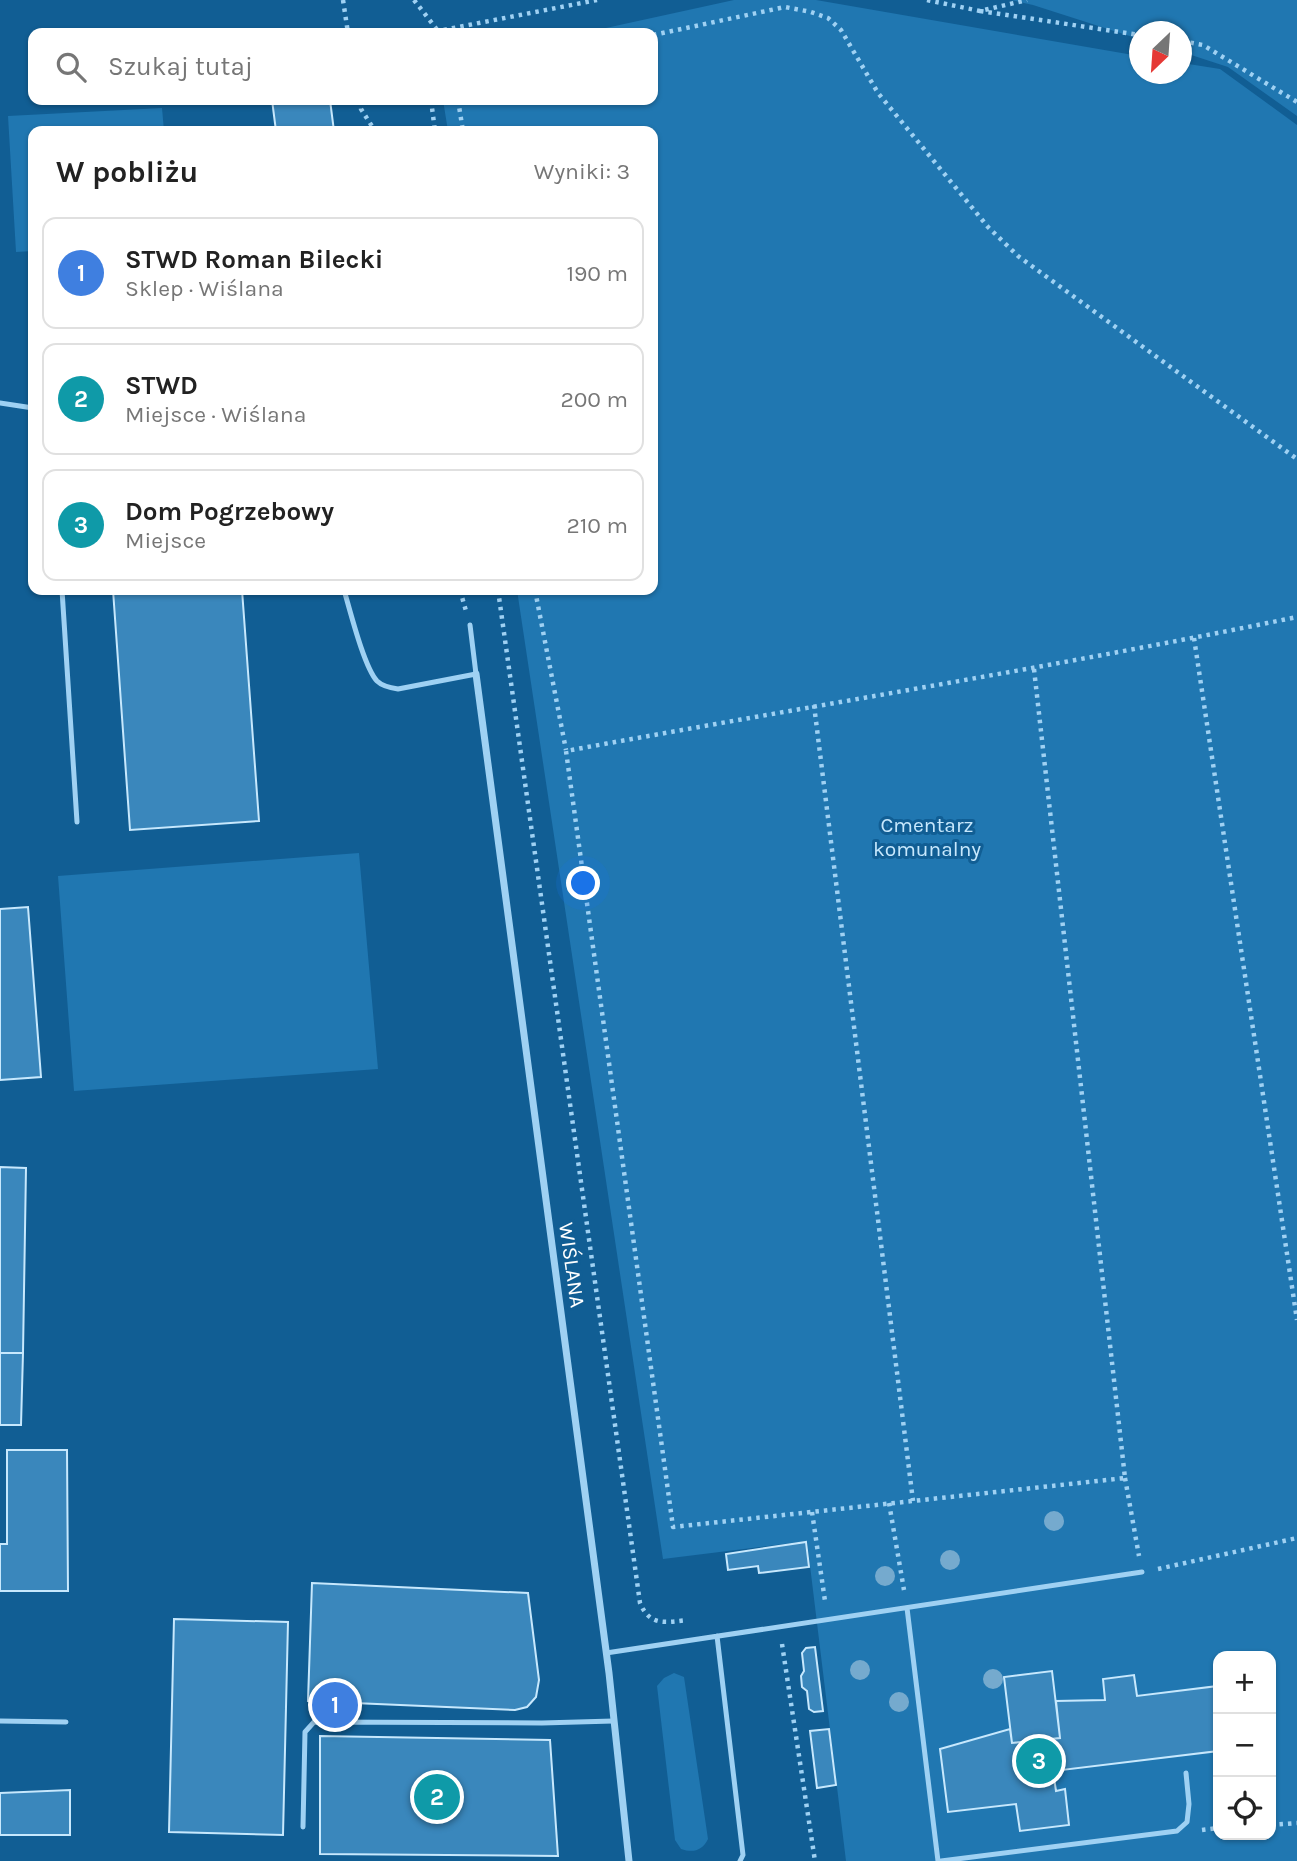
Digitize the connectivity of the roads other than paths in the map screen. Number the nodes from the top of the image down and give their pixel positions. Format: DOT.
graph roads {
  1 [pos="0,403"];
  2 [pos="28,407"];
  3 [pos="62,595"];
  4 [pos="346,595"];
  5 [pos="470,625"];
  6 [pos="476,674"];
  7 [pos="77,822"];
  8 [pos="1142,1572"];
  9 [pos="907,1608"];
  10 [pos="717,1636"];
  11 [pos="606,1653"];
  12 [pos="0,1721"];
  13 [pos="613,1721"];
  14 [pos="66,1722"];
  15 [pos="1186,1773"];
  16 [pos="303,1827"];
  17 [pos="629,1861"];
  18 [pos="740,1861"];
  19 [pos="940,1861"];
  1 -- 2 [label="lane"];
  3 -- 7 [label="lane"];
  4 -- 6 [label="lane"];
  5 -- 6 [label="lane"];
  6 -- 11 [label="street, WIŚLANA"];
  8 -- 9 [label="lane"];
  9 -- 10 [label="lane"];
  9 -- 19 [label="lane"];
  10 -- 11 [label="lane"];
  10 -- 18 [label="lane"];
  11 -- 13 [label="street, WIŚLANA"];
  12 -- 14 [label="lane"];
  13 -- 16 [label="lane"];
  13 -- 17 [label="street, WIŚLANA"];
  15 -- 19 [label="lane"];
}
